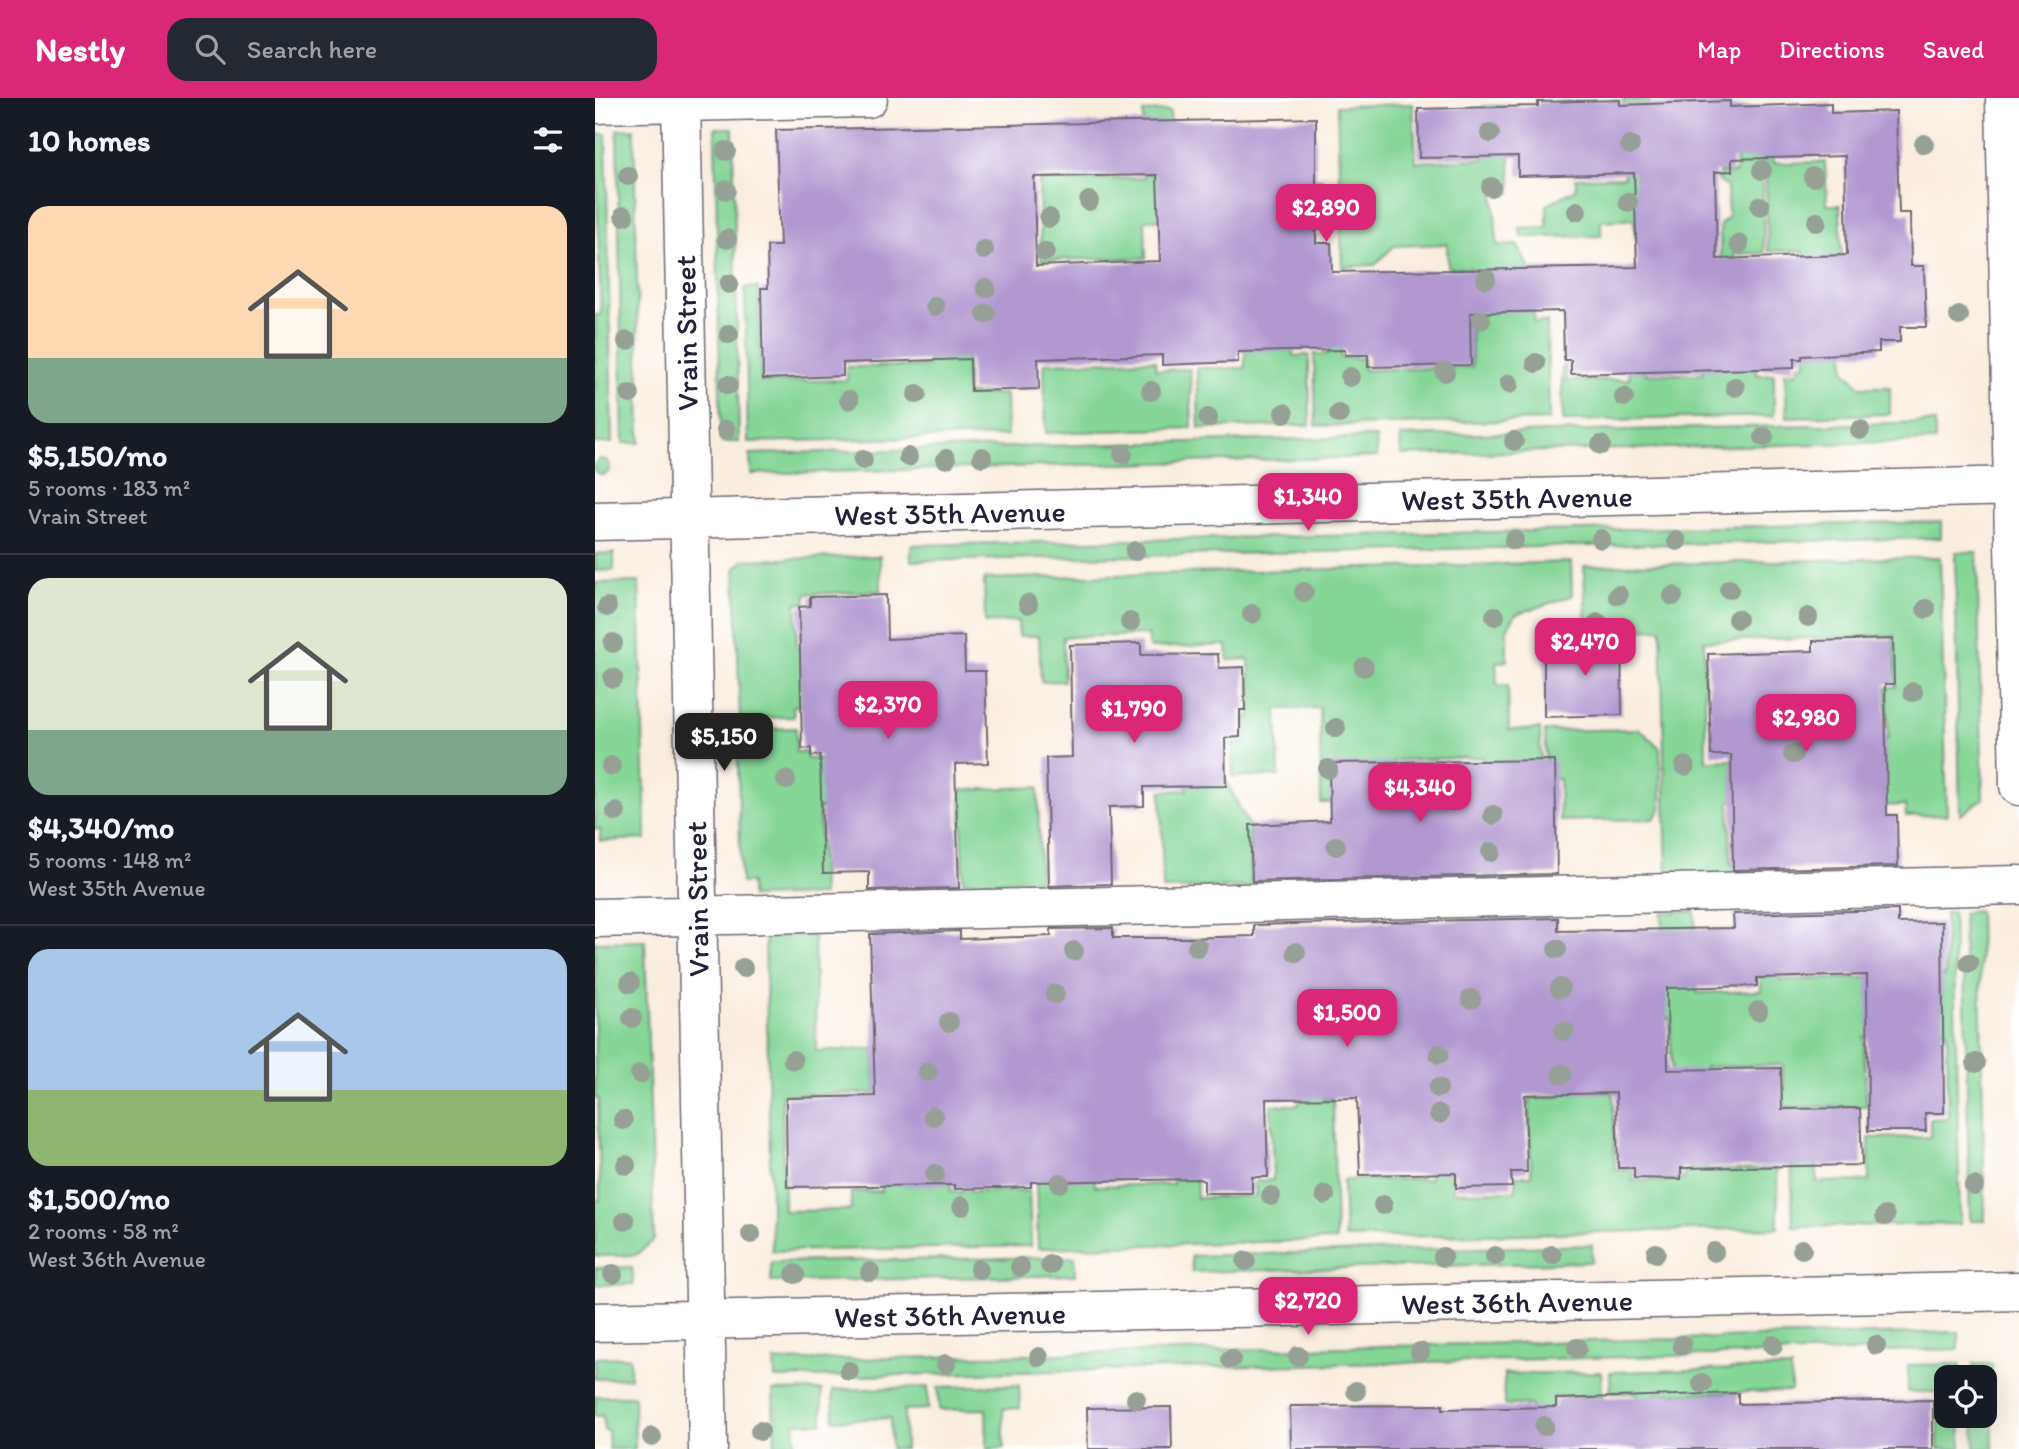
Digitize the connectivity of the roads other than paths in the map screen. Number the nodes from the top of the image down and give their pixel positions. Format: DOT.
graph roads {
  1 [pos="868,98"];
  2 [pos="2005,98"];
  3 [pos="681,100"];
  4 [pos="595,104"];
  5 [pos="2016,486"];
  6 [pos="690,519"];
  7 [pos="595,521"];
  8 [pos="2019,786"];
  9 [pos="2019,885"];
  10 [pos="698,916"];
  11 [pos="595,918"];
  12 [pos="2019,1291"];
  13 [pos="706,1320"];
  14 [pos="595,1322"];
  15 [pos="708,1449"];
  1 -- 3 [label="street"];
  2 -- 5 [label="street"];
  3 -- 4 [label="street"];
  3 -- 6 [label="street, Vrain Street"];
  5 -- 6 [label="street, West 35th Avenue"];
  5 -- 8 [label="street"];
  6 -- 7 [label="street, West 35th Avenue"];
  6 -- 10 [label="street, Vrain Street"];
  9 -- 10 [label="street"];
  10 -- 11 [label="street"];
  10 -- 13 [label="street, Vrain Street"];
  12 -- 13 [label="street, West 36th Avenue"];
  13 -- 14 [label="street, West 36th Avenue"];
  13 -- 15 [label="street, Vrain Street"];
}
